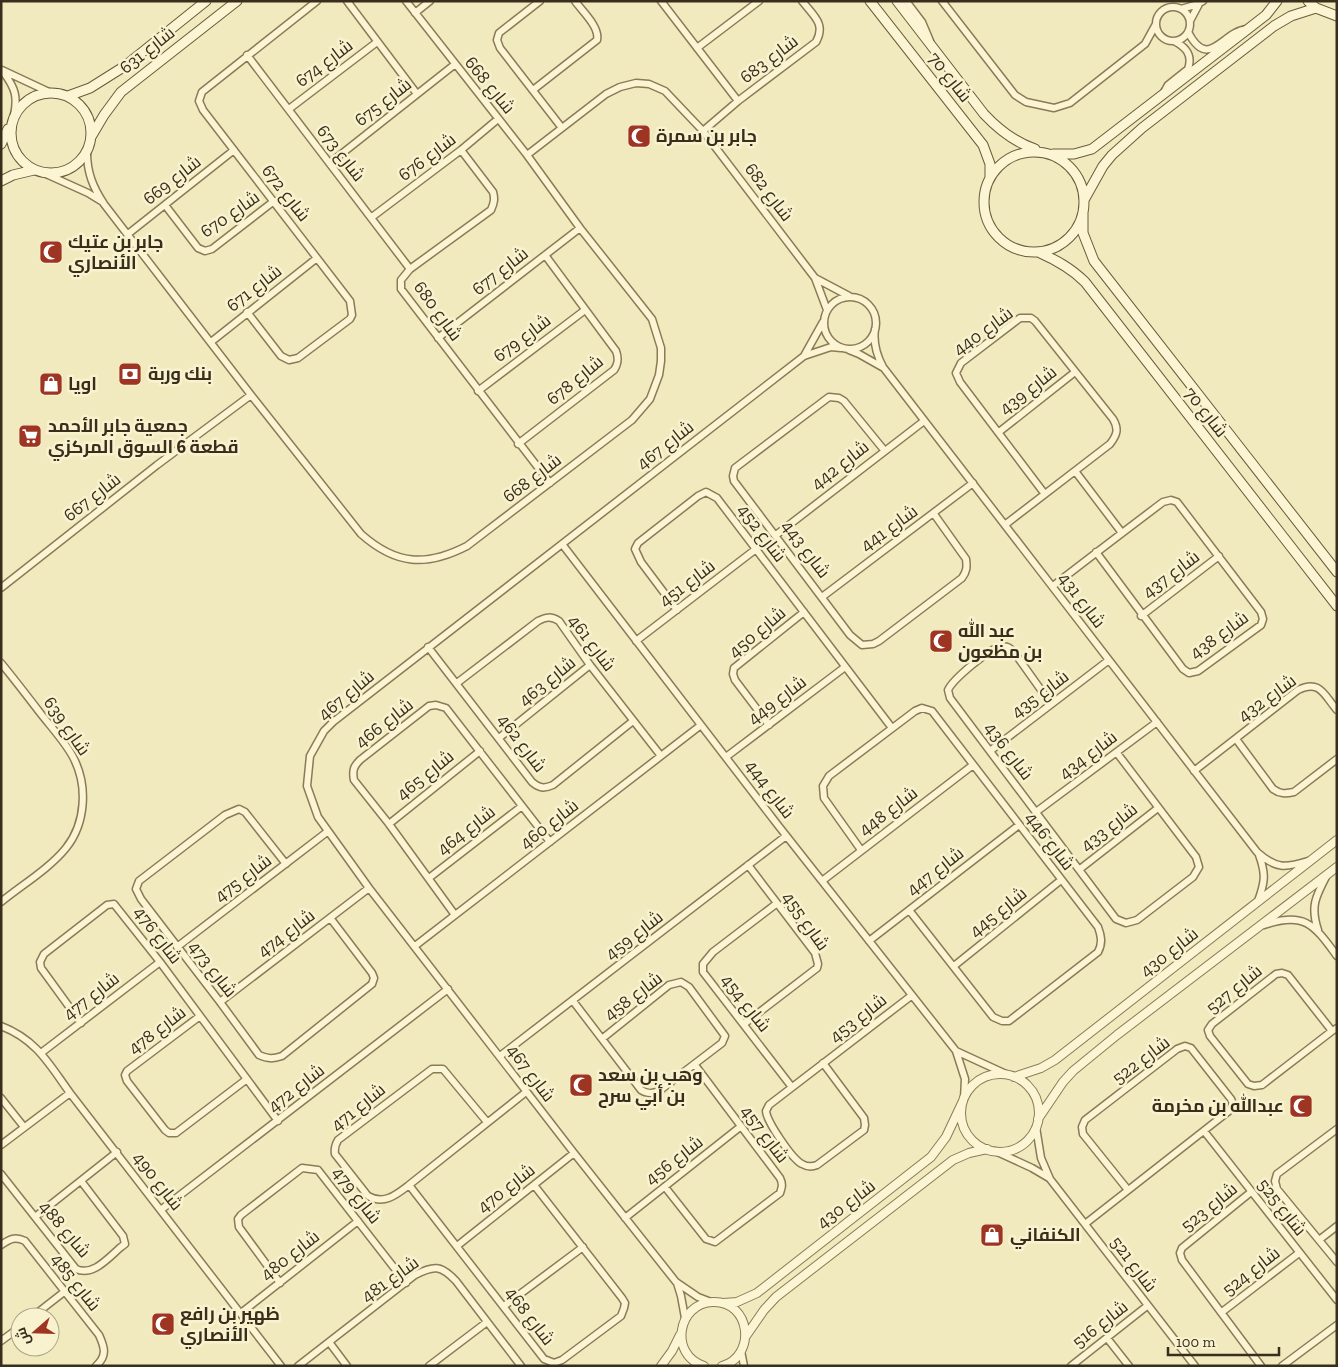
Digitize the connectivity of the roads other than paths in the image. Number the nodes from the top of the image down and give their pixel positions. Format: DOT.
graph roads {
  1 [pos="206,1"];
  2 [pos="237,1"];
  3 [pos="317,1"];
  4 [pos="347,1"];
  5 [pos="406,1"];
  6 [pos="430,1"];
  7 [pos="540,1"];
  8 [pos="575,1"];
  9 [pos="661,1"];
  10 [pos="759,1"];
  11 [pos="802,1"];
  12 [pos="870,1"];
  13 [pos="897,1"];
  14 [pos="906,1"];
  15 [pos="942,1"];
  16 [pos="1278,1"];
  17 [pos="1308,1"];
  18 [pos="1201,2"];
  19 [pos="1316,8"];
  20 [pos="1181,9"];
  21 [pos="415,13"];
  22 [pos="1337,16"];
  23 [pos="1190,21"];
  24 [pos="1156,24"];
  25 [pos="1248,29"];
  26 [pos="1188,32"];
  27 [pos="1164,39"];
  28 [pos="377,42"];
  29 [pos="1174,42"];
  30 [pos="1145,44"];
  31 [pos="932,47"];
  32 [pos="697,48"];
  33 [pos="247,56"];
  34 [pos="454,65"];
  35 [pos="2,70"];
  36 [pos="533,90"];
  37 [pos="49,92"];
  38 [pos="417,94"];
  39 [pos="1163,94"];
  40 [pos="68,96"];
  41 [pos="738,101"];
  42 [pos="289,109"];
  43 [pos="498,119"];
  44 [pos="12,120"];
  45 [pos="562,128"];
  46 [pos="703,131"];
  47 [pos="91,137"];
  48 [pos="1,144"];
  49 [pos="234,150"];
  50 [pos="461,150"];
  51 [pos="1040,151"];
  52 [pos="87,152"];
  53 [pos="1052,154"];
  54 [pos="527,155"];
  55 [pos="330,162"];
  56 [pos="34,170"];
  57 [pos="46,174"];
  58 [pos="990,178"];
  59 [pos="1,181"];
  60 [pos="1084,200"];
  61 [pos="274,202"];
  62 [pos="104,204"];
  63 [pos="165,206"];
  64 [pos="1084,212"];
  65 [pos="372,217"];
  66 [pos="580,228"];
  67 [pos="128,234"];
  68 [pos="1038,252"];
  69 [pos="545,255"];
  70 [pos="317,258"];
  71 [pos="410,269"];
  72 [pos="815,278"];
  73 [pos="850,297"];
  74 [pos="584,310"];
  75 [pos="827,310"];
  76 [pos="247,312"];
  77 [pos="824,320"];
  78 [pos="875,328"];
  79 [pos="438,338"];
  80 [pos="211,342"];
  81 [pos="843,348"];
  82 [pos="804,356"];
  83 [pos="883,367"];
  84 [pos="1075,372"];
  85 [pos="478,391"];
  86 [pos="251,395"];
  87 [pos="924,421"];
  88 [pos="999,432"];
  89 [pos="518,444"];
  90 [pos="884,450"];
  91 [pos="1075,471"];
  92 [pos="550,483"];
  93 [pos="973,483"];
  94 [pos="1044,493"];
  95 [pos="934,514"];
  96 [pos="1006,524"];
  97 [pos="1122,532"];
  98 [pos="776,535"];
  99 [pos="562,544"];
  100 [pos="756,550"];
  101 [pos="1096,552"];
  102 [pos="1219,556"];
  103 [pos="1337,572"];
  104 [pos="1053,586"];
  105 [pos="1,588"];
  106 [pos="822,596"];
  107 [pos="1337,606"];
  108 [pos="677,610"];
  109 [pos="804,612"];
  110 [pos="1142,616"];
  111 [pos="636,641"];
  112 [pos="428,647"];
  113 [pos="1109,660"];
  114 [pos="1,663"];
  115 [pos="590,665"];
  116 [pos="845,667"];
  117 [pos="458,683"];
  118 [pos="1051,704"];
  119 [pos="1337,710"];
  120 [pos="633,721"];
  121 [pos="1157,722"];
  122 [pos="701,725"];
  123 [pos="769,725"];
  124 [pos="892,728"];
  125 [pos="499,738"];
  126 [pos="1236,739"];
  127 [pos="480,751"];
  128 [pos="990,751"];
  129 [pos="1117,753"];
  130 [pos="661,756"];
  131 [pos="726,757"];
  132 [pos="1337,759"];
  133 [pos="973,765"];
  134 [pos="1194,771"];
  135 [pos="522,806"];
  136 [pos="1158,808"];
  137 [pos="1036,812"];
  138 [pos="389,824"];
  139 [pos="1019,825"];
  140 [pos="327,832"];
  141 [pos="786,836"];
  142 [pos="1337,840"];
  143 [pos="550,842"];
  144 [pos="861,850"];
  145 [pos="1257,852"];
  146 [pos="1310,860"];
  147 [pos="286,864"];
  148 [pos="748,866"];
  149 [pos="1337,867"];
  150 [pos="1080,869"];
  151 [pos="1328,874"];
  152 [pos="429,878"];
  153 [pos="1062,880"];
  154 [pos="822,881"];
  155 [pos="369,888"];
  156 [pos="1258,901"];
  157 [pos="1,902"];
  158 [pos="776,904"];
  159 [pos="910,910"];
  160 [pos="455,915"];
  161 [pos="331,919"];
  162 [pos="1260,926"];
  163 [pos="1318,930"];
  164 [pos="869,941"];
  165 [pos="416,946"];
  166 [pos="177,947"];
  167 [pos="1337,956"];
  168 [pos="160,962"];
  169 [pos="954,966"];
  170 [pos="448,989"];
  171 [pos="910,996"];
  172 [pos="573,1001"];
  173 [pos="220,1002"];
  174 [pos="200,1016"];
  175 [pos="81,1023"];
  176 [pos="744,1024"];
  177 [pos="1,1026"];
  178 [pos="1334,1029"];
  179 [pos="603,1038"];
  180 [pos="956,1051"];
  181 [pos="41,1053"];
  182 [pos="500,1056"];
  183 [pos="823,1063"];
  184 [pos="695,1065"];
  185 [pos="1006,1074"];
  186 [pos="1014,1077"];
  187 [pos="247,1079"];
  188 [pos="791,1086"];
  189 [pos="526,1092"];
  190 [pos="70,1093"];
  191 [pos="1,1098"];
  192 [pos="964,1100"];
  193 [pos="278,1121"];
  194 [pos="487,1122"];
  195 [pos="1037,1123"];
  196 [pos="740,1127"];
  197 [pos="24,1128"];
  198 [pos="1337,1129"];
  199 [pos="1204,1131"];
  200 [pos="1,1145"];
  201 [pos="991,1150"];
  202 [pos="117,1152"];
  203 [pos="574,1154"];
  204 [pos="1,1174"];
  205 [pos="1050,1179"];
  206 [pos="81,1181"];
  207 [pos="409,1185"];
  208 [pos="534,1185"];
  209 [pos="665,1186"];
  210 [pos="1128,1190"];
  211 [pos="1251,1192"];
  212 [pos="162,1209"];
  213 [pos="35,1217"];
  214 [pos="625,1218"];
  215 [pos="358,1221"];
  216 [pos="1085,1224"];
  217 [pos="1337,1226"];
  218 [pos="1319,1240"];
  219 [pos="1,1245"];
  220 [pos="457,1246"];
  221 [pos="583,1247"];
  222 [pos="1299,1253"];
  223 [pos="1337,1262"];
  224 [pos="280,1282"];
  225 [pos="676,1282"];
  226 [pos="406,1283"];
  227 [pos="64,1292"];
  228 [pos="1337,1300"];
  229 [pos="711,1302"];
  230 [pos="723,1304"];
  231 [pos="504,1306"];
  232 [pos="1147,1306"];
  233 [pos="45,1307"];
  234 [pos="1222,1312"];
  235 [pos="241,1313"];
  236 [pos="685,1318"];
  237 [pos="487,1322"];
  238 [pos="1337,1325"];
  239 [pos="681,1333"];
  240 [pos="746,1336"];
  241 [pos="1107,1338"];
  242 [pos="329,1342"];
  243 [pos="741,1351"];
  244 [pos="701,1365"];
  245 [pos="96,1366"];
  246 [pos="281,1366"];
  247 [pos="298,1366"];
  248 [pos="347,1366"];
  249 [pos="429,1366"];
  250 [pos="521,1366"];
  251 [pos="661,1366"];
  252 [pos="722,1366"];
  253 [pos="744,1366"];
  254 [pos="1071,1366"];
  255 [pos="1129,1366"];
  256 [pos="1195,1366"];
  257 [pos="1261,1366"];
  258 [pos="1282,1366"];
  1 -- 40 [label="main road, شارع 631"];
  2 -- 47 [label="main road, شارع 631"];
  3 -- 33 [label="street, شارع 672"];
  4 -- 28 [label="street"];
  5 -- 21 [label="street, شارع 668"];
  6 -- 21 [label="street"];
  7 -- 36 [label="street"];
  8 -- 36 [label="street"];
  9 -- 32 [label="street"];
  10 -- 32 [label="street"];
  11 -- 41 [label="street, شارع 683"];
  12 -- 58 [label="main road, شارع 70"];
  13 -- 31 [label="main road, شارع 70"];
  14 -- 31 [label="street"];
  15 -- 30 [label="street"];
  16 -- 25 [label="main road"];
  17 -- 19 [label="main road"];
  18 -- 20 [label="street"];
  18 -- 23 [label="street"];
  19 -- 22 [label="main road"];
  19 -- 60 [label="main road"];
  20 -- 23 [label="street"];
  20 -- 24 [label="street"];
  21 -- 34 [label="street, شارع 668"];
  23 -- 26 [label="street"];
  24 -- 27 [label="street"];
  24 -- 30 [label="street"];
  25 -- 26 [label="street"];
  25 -- 39 [label="main road"];
  26 -- 29 [label="street"];
  27 -- 29 [label="street"];
  27 -- 30 [label="street"];
  28 -- 38 [label="street"];
  28 -- 42 [label="street, شارع 674"];
  29 -- 39 [label="street"];
  31 -- 51 [label="main road, شارع 70"];
  32 -- 41 [label="street"];
  33 -- 42 [label="street, شارع 673"];
  33 -- 49 [label="street, شارع 672"];
  34 -- 38 [label="street, شارع 675"];
  34 -- 43 [label="street, شارع 668"];
  35 -- 37 [label="street"];
  35 -- 44 [label="street"];
  36 -- 45 [label="street"];
  37 -- 40 [label="main road"];
  37 -- 44 [label="main road"];
  38 -- 55 [label="street, شارع 675"];
  39 -- 53 [label="main road"];
  40 -- 47 [label="main road"];
  41 -- 46 [label="street, شارع 683"];
  42 -- 55 [label="street, شارع 673"];
  43 -- 50 [label="street, شارع 676"];
  43 -- 54 [label="street, شارع 668"];
  44 -- 48 [label="main road"];
  44 -- 56 [label="main road"];
  45 -- 46 [label="street, شارع 682"];
  45 -- 54 [label="street, شارع 682"];
  46 -- 72 [label="street, شارع 682"];
  47 -- 52 [label="main road"];
  49 -- 61 [label="street, شارع 672"];
  49 -- 63 [label="street, شارع 669"];
  50 -- 65 [label="street, شارع 676"];
  50 -- 71 [label="street, شارع 680"];
  51 -- 53 [label="main road"];
  51 -- 58 [label="main road"];
  52 -- 57 [label="main road"];
  52 -- 62 [label="street, شارع 668"];
  53 -- 60 [label="main road"];
  54 -- 66 [label="street, شارع 668"];
  55 -- 65 [label="street, شارع 673"];
  56 -- 57 [label="main road"];
  56 -- 59 [label="main road"];
  57 -- 62 [label="street, شارع 668"];
  58 -- 68 [label="main road"];
  60 -- 64 [label="main road"];
  61 -- 63 [label="street, شارع 670"];
  61 -- 70 [label="street, شارع 672"];
  62 -- 67 [label="street, شارع 668"];
  63 -- 67 [label="street, شارع 669"];
  64 -- 68 [label="main road"];
  64 -- 103 [label="main road, شارع 70"];
  65 -- 71 [label="street, شارع 673"];
  66 -- 69 [label="street, شارع 677"];
  66 -- 92 [label="street, شارع 668"];
  67 -- 80 [label="street, شارع 668"];
  68 -- 107 [label="main road, شارع 70"];
  69 -- 74 [label="street, شارع 678"];
  69 -- 79 [label="street, شارع 677"];
  70 -- 76 [label="street, شارع 671"];
  70 -- 76 [label="street, شارع 672"];
  71 -- 79 [label="street, شارع 680"];
  72 -- 73 [label="street, شارع 682"];
  72 -- 75 [label="street, شارع 682"];
  73 -- 75 [label="street"];
  73 -- 78 [label="street"];
  74 -- 85 [label="street, شارع 679"];
  74 -- 89 [label="street, شارع 678"];
  75 -- 77 [label="street"];
  76 -- 80 [label="street, شارع 671"];
  77 -- 81 [label="street"];
  77 -- 82 [label="street, شارع 467"];
  78 -- 81 [label="street"];
  78 -- 83 [label="street, شارع 431"];
  79 -- 85 [label="street, شارع 680"];
  80 -- 86 [label="street, شارع 668"];
  81 -- 82 [label="street, شارع 467"];
  81 -- 83 [label="street, شارع 431"];
  82 -- 99 [label="street, شارع 467"];
  83 -- 87 [label="street, شارع 431"];
  84 -- 88 [label="street, شارع 439"];
  84 -- 88 [label="street, شارع 440"];
  84 -- 91 [label="street, شارع 440"];
  85 -- 89 [label="street, شارع 680"];
  86 -- 92 [label="street, شارع 668"];
  86 -- 105 [label="street, شارع 667"];
  87 -- 90 [label="street, شارع 442"];
  87 -- 93 [label="street, شارع 431"];
  88 -- 94 [label="street, شارع 440"];
  89 -- 92 [label="street, شارع 680"];
  90 -- 98 [label="street, شارع 442"];
  90 -- 98 [label="street, شارع 443"];
  91 -- 94 [label="street, شارع 440"];
  91 -- 97 [label="street"];
  93 -- 95 [label="street, شارع 441"];
  93 -- 96 [label="street, شارع 431"];
  94 -- 96 [label="street, شارع 440"];
  95 -- 106 [label="street, شارع 441"];
  95 -- 106 [label="street, شارع 443"];
  96 -- 104 [label="street, شارع 431"];
  97 -- 101 [label="street, شارع 438"];
  97 -- 102 [label="street, شارع 438"];
  98 -- 106 [label="street, شارع 443"];
  99 -- 111 [label="street, شارع 444"];
  99 -- 112 [label="street, شارع 467"];
  100 -- 108 [label="street, شارع 451"];
  100 -- 108 [label="street, شارع 452"];
  100 -- 109 [label="street, شارع 452"];
  101 -- 104 [label="street, شارع 438"];
  101 -- 110 [label="street, شارع 438"];
  102 -- 110 [label="street, شارع 437"];
  102 -- 110 [label="street, شارع 438"];
  104 -- 113 [label="street, شارع 431"];
  108 -- 111 [label="street, شارع 451"];
  109 -- 116 [label="street, شارع 452"];
  109 -- 123 [label="street, شارع 450"];
  111 -- 122 [label="street, شارع 444"];
  112 -- 117 [label="street, شارع 462"];
  112 -- 140 [label="street, شارع 467"];
  113 -- 118 [label="street, شارع 435"];
  113 -- 121 [label="street, شارع 431"];
  114 -- 157 [label="street, شارع 639"];
  115 -- 117 [label="street, شارع 461"];
  115 -- 120 [label="street, شارع 461"];
  115 -- 125 [label="street, شارع 463"];
  116 -- 123 [label="street, شارع 449"];
  116 -- 124 [label="street, شارع 452"];
  117 -- 125 [label="street, شارع 462"];
  118 -- 128 [label="street, شارع 435"];
  118 -- 128 [label="street, شارع 436"];
  119 -- 126 [label="street, شارع 432"];
  120 -- 125 [label="street, شارع 462"];
  120 -- 130 [label="street, شارع 461"];
  121 -- 129 [label="street, شارع 434"];
  121 -- 134 [label="street, شارع 431"];
  122 -- 130 [label="street, شارع 460"];
  122 -- 131 [label="street, شارع 444"];
  123 -- 131 [label="street, شارع 449"];
  124 -- 133 [label="street, شارع 446"];
  124 -- 144 [label="street, شارع 446"];
  126 -- 132 [label="street, شارع 432"];
  126 -- 134 [label="street, شارع 432"];
  127 -- 135 [label="street, شارع 466"];
  127 -- 138 [label="street, شارع 465"];
  127 -- 138 [label="street, شارع 466"];
  128 -- 137 [label="street, شارع 436"];
  129 -- 136 [label="street, شارع 436"];
  129 -- 137 [label="street, شارع 434"];
  130 -- 143 [label="street, شارع 460"];
  131 -- 141 [label="street, شارع 444"];
  133 -- 139 [label="street, شارع 446"];
  133 -- 144 [label="street, شارع 448"];
  134 -- 145 [label="street, شارع 431"];
  135 -- 143 [label="street, شارع 466"];
  135 -- 152 [label="street, شارع 464"];
  136 -- 150 [label="street, شارع 433"];
  136 -- 150 [label="street, شارع 436"];
  137 -- 150 [label="street, شارع 436"];
  138 -- 152 [label="street, شارع 466"];
  139 -- 153 [label="street, شارع 446"];
  139 -- 159 [label="street, شارع 447"];
  140 -- 147 [label="street, شارع 475"];
  140 -- 155 [label="street, شارع 467"];
  141 -- 148 [label="street, شارع 459"];
  141 -- 154 [label="street, شارع 444"];
  142 -- 146 [label="street, شارع 430"];
  143 -- 160 [label="street, شارع 460"];
  144 -- 154 [label="street, شارع 448"];
  145 -- 146 [label="street, شارع 431"];
  145 -- 156 [label="street, شارع 431"];
  146 -- 156 [label="street, شارع 430"];
  147 -- 166 [label="street, شارع 475"];
  147 -- 166 [label="street, شارع 473"];
  148 -- 158 [label="street, شارع 455"];
  148 -- 172 [label="street, شارع 459"];
  149 -- 151 [label="street, شارع 430"];
  151 -- 162 [label="street, شارع 430"];
  151 -- 163 [label="street"];
  152 -- 160 [label="street, شارع 466"];
  153 -- 169 [label="street, شارع 445"];
  153 -- 169 [label="street, شارع 446"];
  154 -- 164 [label="street, شارع 444"];
  155 -- 161 [label="street, شارع 474"];
  155 -- 165 [label="street, شارع 467"];
  156 -- 186 [label="street, شارع 430"];
  158 -- 176 [label="street, شارع 454"];
  158 -- 176 [label="street, شارع 455"];
  159 -- 164 [label="street, شارع 447"];
  159 -- 169 [label="street, شارع 446"];
  160 -- 165 [label="street, شارع 460"];
  161 -- 173 [label="street, شارع 474"];
  161 -- 173 [label="street, شارع 473"];
  162 -- 163 [label="street"];
  162 -- 195 [label="street, شارع 430"];
  163 -- 167 [label="street"];
  164 -- 171 [label="street, شارع 444"];
  165 -- 170 [label="street, شارع 467"];
  166 -- 173 [label="street, شارع 473"];
  168 -- 174 [label="street, شارع 476"];
  168 -- 175 [label="street, شارع 477"];
  168 -- 175 [label="street, شارع 476"];
  170 -- 182 [label="street, شارع 467"];
  170 -- 193 [label="street, شارع 472"];
  171 -- 180 [label="street, شارع 444"];
  171 -- 183 [label="street, شارع 453"];
  172 -- 179 [label="street, شارع 458"];
  172 -- 182 [label="street, شارع 459"];
  174 -- 187 [label="street, شارع 476"];
  174 -- 187 [label="street, شارع 478"];
  175 -- 181 [label="street, شارع 477"];
  176 -- 188 [label="street, شارع 454"];
  177 -- 181 [label="street, شارع 490"];
  178 -- 178 [label="street, شارع 527"];
  179 -- 184 [label="street, شارع 458"];
  179 -- 184 [label="street, شارع 458"];
  180 -- 185 [label="street, شارع 444"];
  180 -- 192 [label="street, شارع 444"];
  181 -- 190 [label="street, شارع 490"];
  182 -- 189 [label="street, شارع 467"];
  183 -- 188 [label="street, شارع 453"];
  183 -- 188 [label="street, شارع 453"];
  184 -- 196 [label="street, شارع 457"];
  185 -- 186 [label="street"];
  185 -- 192 [label="street"];
  186 -- 195 [label="street"];
  187 -- 193 [label="street, شارع 476"];
  189 -- 194 [label="street, شارع 471"];
  189 -- 203 [label="street, شارع 467"];
  190 -- 197 [label="street"];
  190 -- 202 [label="street, شارع 490"];
  191 -- 197 [label="street"];
  192 -- 201 [label="street"];
  192 -- 230 [label="street, شارع 430"];
  193 -- 212 [label="street, شارع 472"];
  194 -- 207 [label="street, شارع 471"];
  194 -- 207 [label="street, شارع 471"];
  195 -- 201 [label="street"];
  195 -- 205 [label="street, شارع 521"];
  196 -- 209 [label="street, شارع 456"];
  196 -- 209 [label="street, شارع 457"];
  197 -- 200 [label="street"];
  198 -- 218 [label="street"];
  199 -- 210 [label="street, شارع 522"];
  199 -- 210 [label="street, شارع 522"];
  199 -- 211 [label="street, شارع 525"];
  201 -- 205 [label="street, شارع 521"];
  201 -- 240 [label="street, شارع 430"];
  202 -- 206 [label="street"];
  202 -- 212 [label="street, شارع 490"];
  203 -- 208 [label="street, شارع 470"];
  203 -- 214 [label="street, شارع 467"];
  204 -- 213 [label="street, شارع 488"];
  205 -- 216 [label="street, شارع 521"];
  206 -- 213 [label="street"];
  206 -- 213 [label="street, شارع 488"];
  207 -- 220 [label="street, شارع 468"];
  208 -- 220 [label="street, شارع 470"];
  208 -- 221 [label="street, شارع 468"];
  209 -- 214 [label="street, شارع 456"];
  210 -- 216 [label="street, شارع 522"];
  211 -- 222 [label="street, شارع 525"];
  211 -- 234 [label="street, شارع 523"];
  212 -- 235 [label="street, شارع 490"];
  214 -- 225 [label="street, شارع 467"];
  215 -- 224 [label="street, شارع 480"];
  215 -- 224 [label="street, شارع 479"];
  215 -- 226 [label="street, شارع 479"];
  216 -- 232 [label="street, شارع 521"];
  217 -- 218 [label="street"];
  218 -- 223 [label="street"];
  219 -- 227 [label="street, شارع 485"];
  220 -- 231 [label="street, شارع 468"];
  221 -- 231 [label="street"];
  221 -- 231 [label="street, شارع 468"];
  222 -- 228 [label="street, شارع 525"];
  222 -- 234 [label="street, شارع 524"];
  224 -- 235 [label="street, شارع 480"];
  225 -- 229 [label="street, شارع 467"];
  225 -- 236 [label="street, شارع 467"];
  226 -- 237 [label="street, شارع 481"];
  226 -- 242 [label="street, شارع 481"];
  227 -- 233 [label="street"];
  227 -- 245 [label="street, شارع 485"];
  229 -- 230 [label="street"];
  229 -- 236 [label="street"];
  230 -- 240 [label="street"];
  232 -- 241 [label="street, شارع 516"];
  232 -- 256 [label="street, شارع 521"];
  234 -- 257 [label="street, شارع 523"];
  235 -- 246 [label="street, شارع 490"];
  236 -- 239 [label="street"];
  237 -- 249 [label="street"];
  237 -- 250 [label="street, شارع 481"];
  238 -- 258 [label="street"];
  239 -- 244 [label="street"];
  239 -- 251 [label="street"];
  240 -- 243 [label="street, شارع 430"];
  241 -- 254 [label="street, شارع 516"];
  241 -- 255 [label="street"];
  242 -- 247 [label="street, شارع 481"];
  242 -- 248 [label="street"];
  243 -- 252 [label="street"];
  243 -- 253 [label="street"];
}
